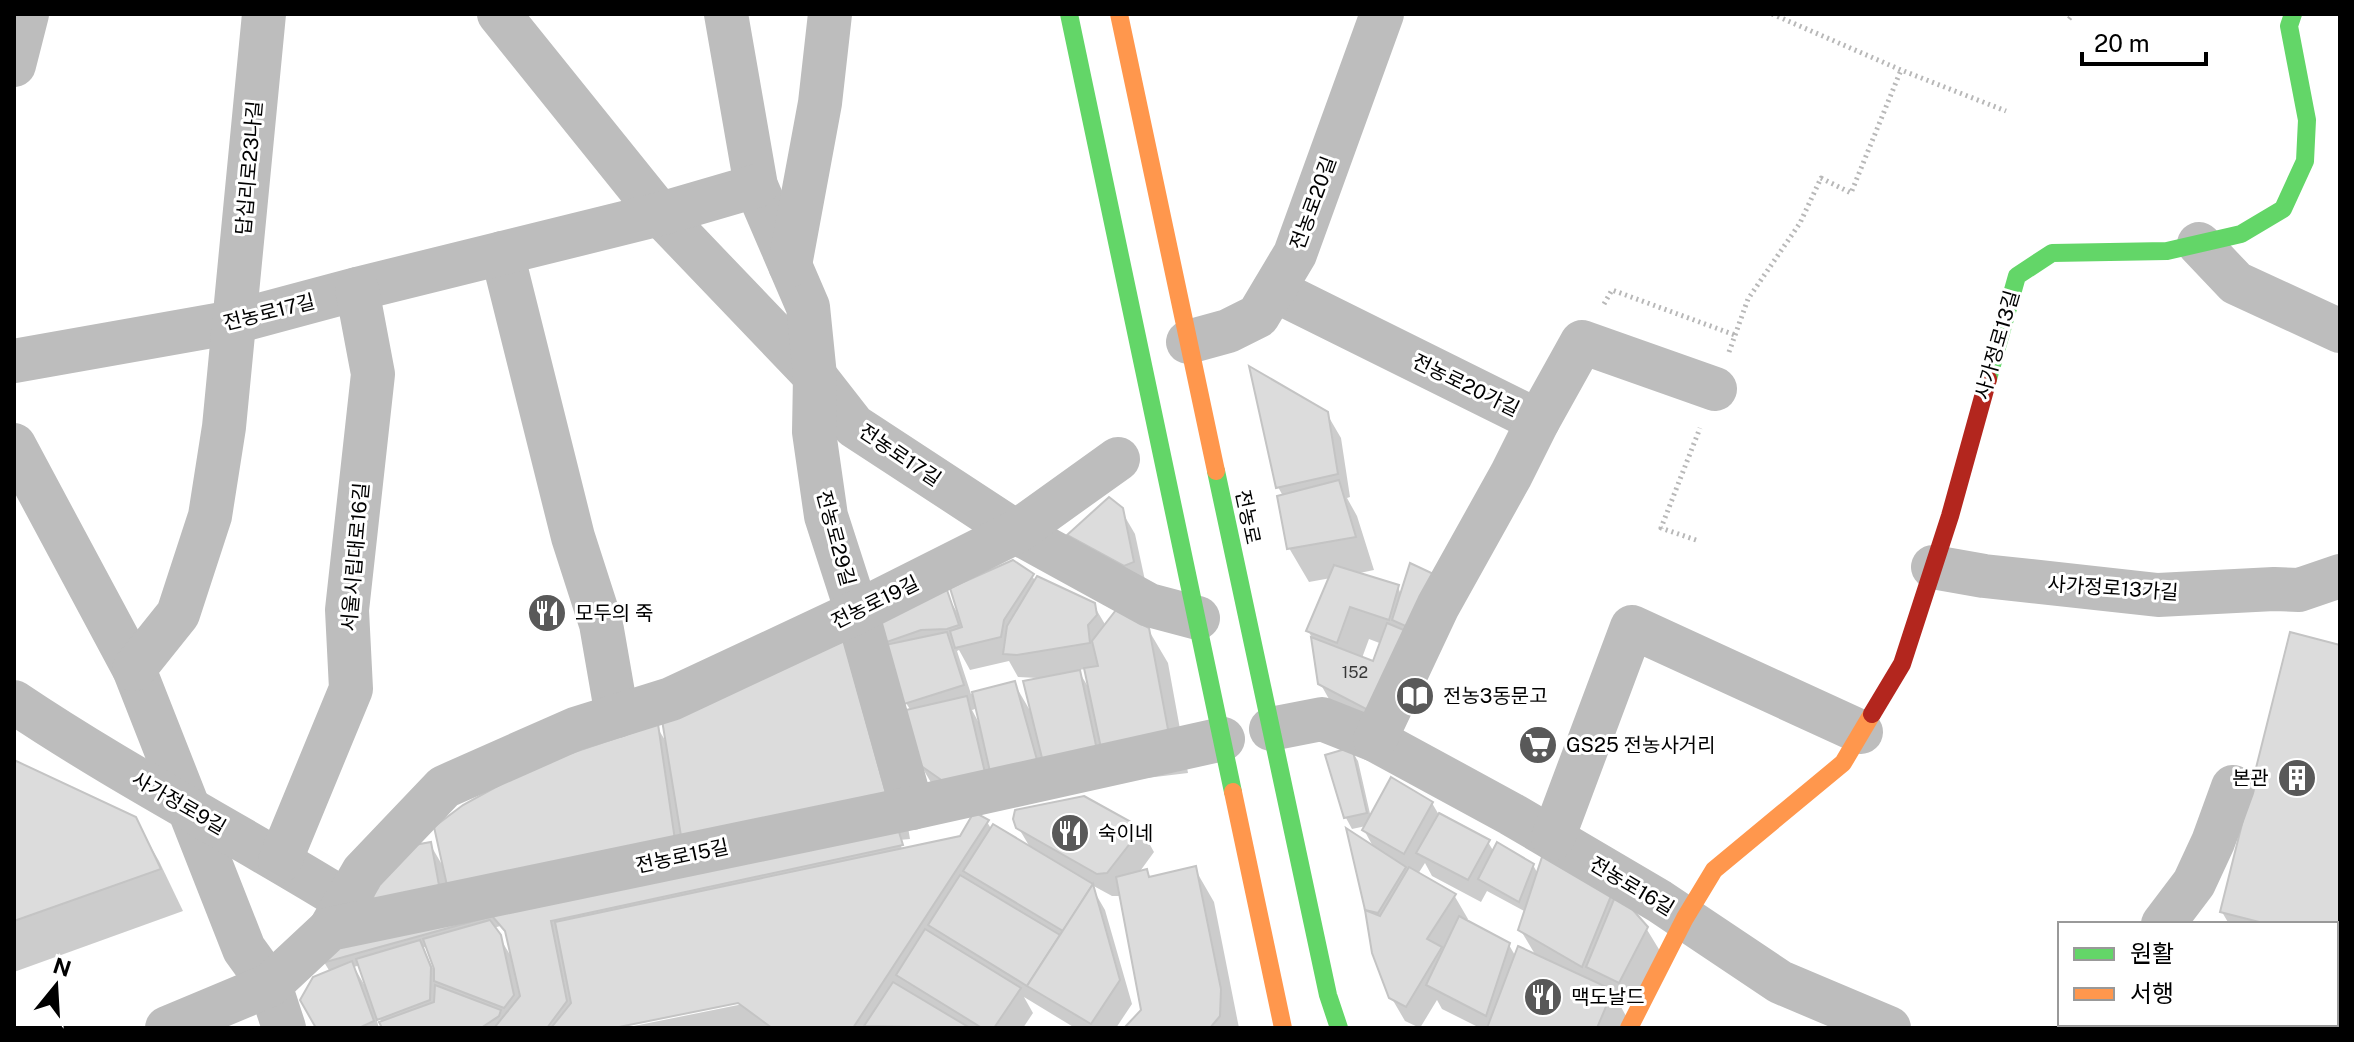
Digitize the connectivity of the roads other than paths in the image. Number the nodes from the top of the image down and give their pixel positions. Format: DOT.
graph roads {
  1 [pos="27,14"];
  2 [pos="264,14"];
  3 [pos="499,14"];
  4 [pos="726,14"];
  5 [pos="830,14"];
  6 [pos="1069,14"];
  7 [pos="1119,14"];
  8 [pos="1382,14"];
  9 [pos="2293,14"];
  10 [pos="14,65"];
  11 [pos="756,186"];
  12 [pos="660,214"];
  13 [pos="2199,244"];
  14 [pos="502,253"];
  15 [pos="790,265"];
  16 [pos="357,289"];
  17 [pos="1274,290"];
  18 [pos="234,322"];
  19 [pos="2340,331"];
  20 [pos="1188,342"];
  21 [pos="14,361"];
  22 [pos="815,376"];
  23 [pos="1715,389"];
  24 [pos="1538,421"];
  25 [pos="14,445"];
  26 [pos="1118,459"];
  27 [pos="1016,532"];
  28 [pos="1933,567"];
  29 [pos="2340,576"];
  30 [pos="857,612"];
  31 [pos="1198,618"];
  32 [pos="134,669"];
  33 [pos="14,702"];
  34 [pos="617,716"];
  35 [pos="1271,729"];
  36 [pos="1861,732"];
  37 [pos="1223,739"];
  38 [pos="1375,740"];
  39 [pos="2233,787"];
  40 [pos="912,808"];
  41 [pos="190,811"];
  42 [pos="1553,838"];
  43 [pos="280,861"];
  44 [pos="338,915"];
  45 [pos="1685,918"];
  46 [pos="2165,922"];
  47 [pos="270,985"];
  48 [pos="1328,995"];
  49 [pos="1279,1008"];
  50 [pos="167,1028"];
  51 [pos="284,1028"];
  52 [pos="1273,1028"];
  53 [pos="1283,1028"];
  54 [pos="1339,1028"];
  55 [pos="1358,1028"];
  56 [pos="1629,1028"];
  57 [pos="1889,1028"];
  1 -- 10 [label="street"];
  2 -- 18 [label="street, 답십리로23나길"];
  3 -- 12 [label="street, 전농로17길"];
  4 -- 11 [label="street, 전농로29길"];
  5 -- 15 [label="street"];
  6 -- 31 [label="main road"];
  7 -- 20 [label="main road, 전농로"];
  8 -- 17 [label="street, 전농로20길"];
  9 -- 13 [label="main road, 사가정로13길"];
  11 -- 12 [label="street"];
  11 -- 15 [label="street, 전농로29길"];
  12 -- 14 [label="street, 전농로17길"];
  12 -- 22 [label="street, 전농로17길"];
  13 -- 19 [label="street"];
  13 -- 28 [label="main road, 사가정로13길"];
  14 -- 16 [label="street, 전농로17길"];
  14 -- 34 [label="street"];
  15 -- 22 [label="street, 전농로29길"];
  16 -- 18 [label="street, 전농로17길"];
  16 -- 43 [label="street, 서울시립대로16길"];
  17 -- 20 [label="street, 전농로20길"];
  17 -- 24 [label="street, 전농로20가길"];
  18 -- 21 [label="street, 전농로17길"];
  18 -- 32 [label="street"];
  20 -- 35 [label="main road, 전농로"];
  22 -- 27 [label="street, 전농로17길"];
  22 -- 30 [label="street, 전농로29길"];
  23 -- 24 [label="street, 전농로20가길"];
  24 -- 38 [label="street"];
  25 -- 32 [label="street"];
  26 -- 27 [label="street, 전농로19길"];
  27 -- 30 [label="street, 전농로19길"];
  27 -- 31 [label="street, 전농로17길"];
  28 -- 29 [label="street, 사가정로13가길"];
  28 -- 36 [label="main road, 사가정로13길"];
  30 -- 34 [label="street, 전농로19길"];
  30 -- 40 [label="street, 전농로29길"];
  31 -- 37 [label="main road"];
  32 -- 41 [label="street"];
  33 -- 41 [label="street, 사가정로9길"];
  34 -- 44 [label="street, 전농로19길"];
  35 -- 38 [label="street, 전농로16길"];
  35 -- 48 [label="main road, 전농로"];
  36 -- 42 [label="street"];
  36 -- 45 [label="main road, 사가정로13길"];
  37 -- 40 [label="street, 전농로15길"];
  37 -- 49 [label="main road"];
  38 -- 42 [label="street, 전농로16길"];
  39 -- 46 [label="street"];
  40 -- 44 [label="street, 전농로15길"];
  41 -- 43 [label="street, 사가정로9길"];
  41 -- 47 [label="street"];
  42 -- 45 [label="street, 전농로16길"];
  43 -- 44 [label="street, 사가정로9길"];
  44 -- 47 [label="street"];
  45 -- 56 [label="main road, 사가정로13길"];
  45 -- 57 [label="street, 전농로16길"];
  47 -- 50 [label="street"];
  47 -- 51 [label="street"];
  48 -- 54 [label="main road, 전농로"];
  48 -- 55 [label="main road"];
  49 -- 52 [label="main road"];
  49 -- 53 [label="main road"];
}
